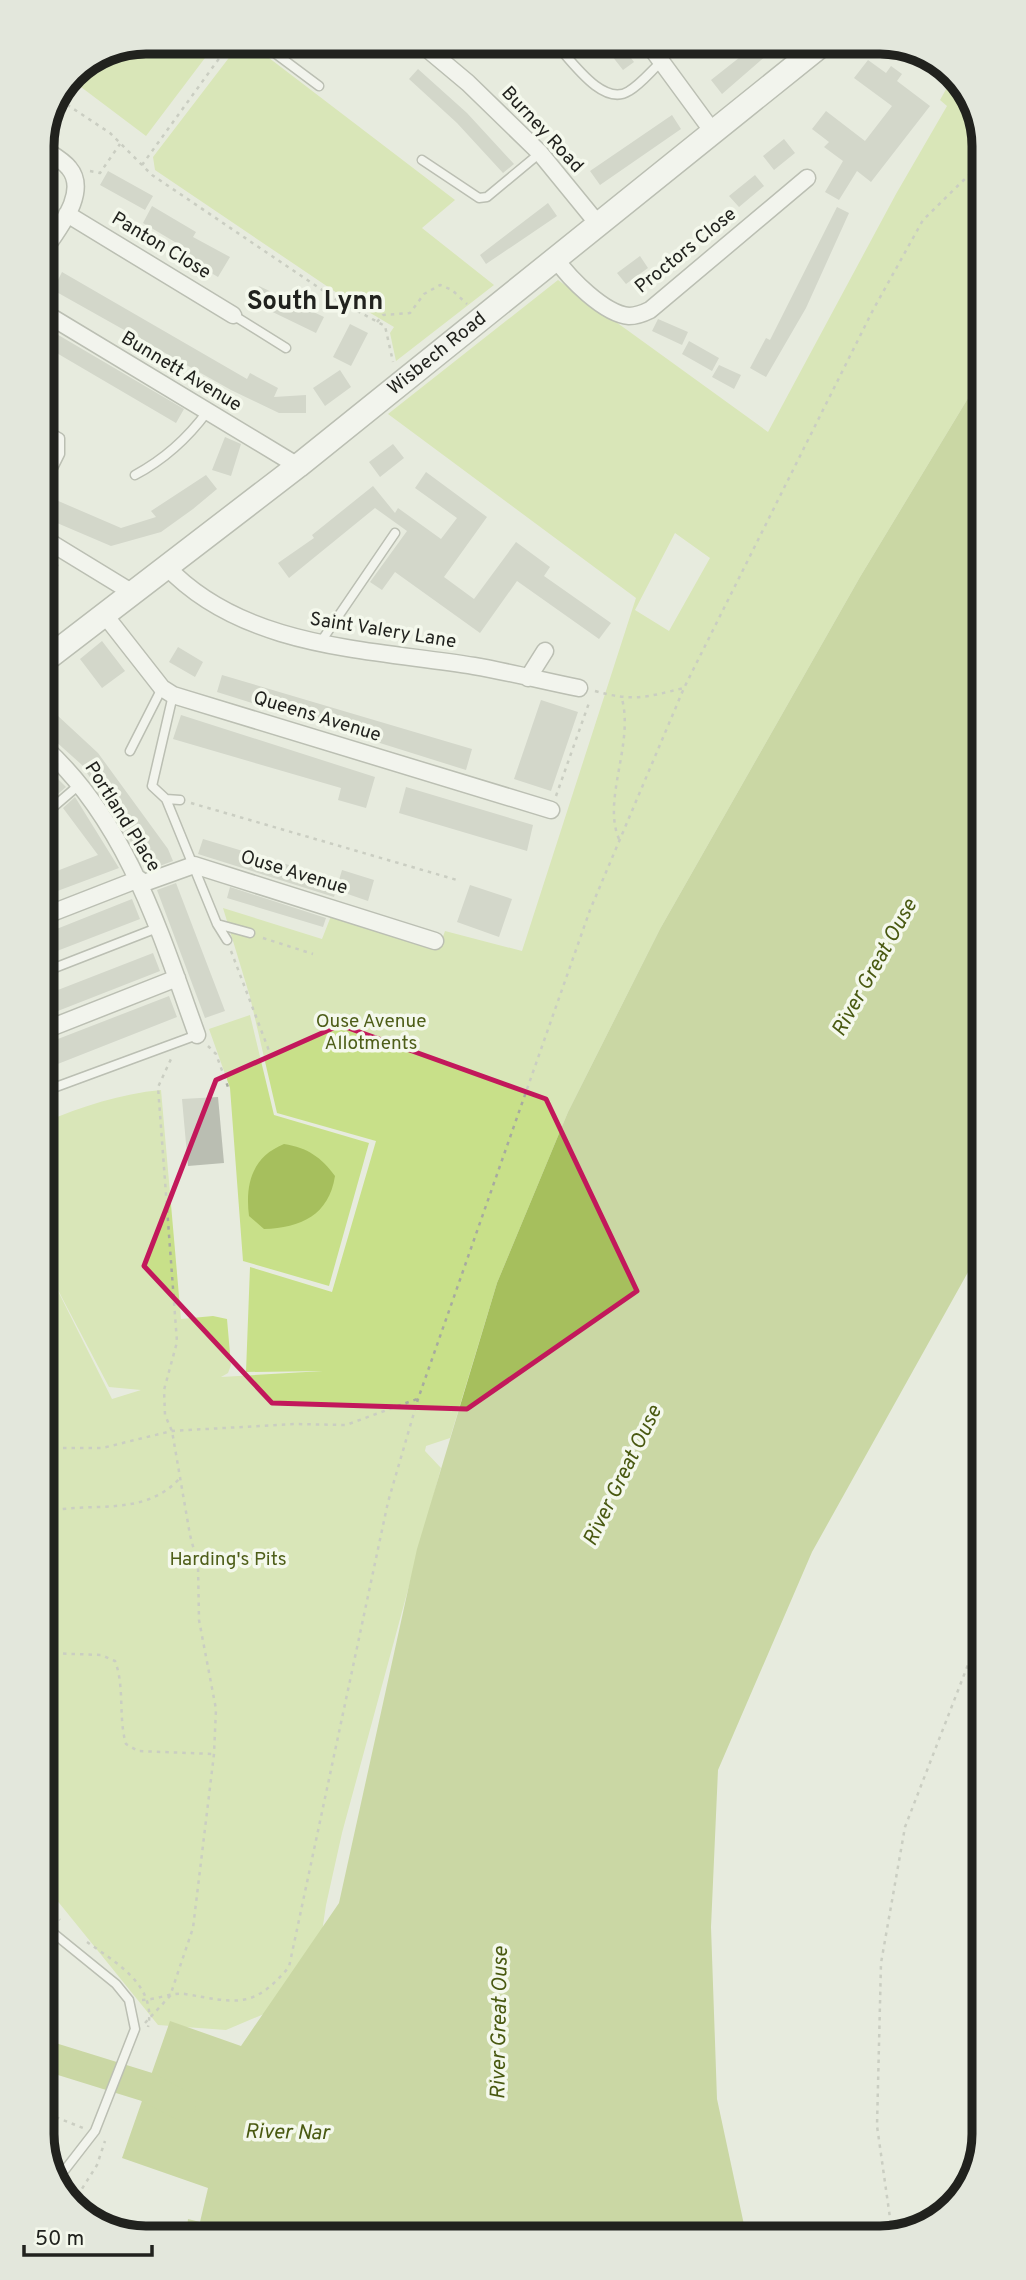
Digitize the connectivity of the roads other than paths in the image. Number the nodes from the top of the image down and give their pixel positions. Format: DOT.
graph roads {
  1 [pos="276,54"];
  2 [pos="433,54"];
  3 [pos="566,54"];
  4 [pos="655,54"];
  5 [pos="810,54"];
  6 [pos="661,62"];
  7 [pos="319,86"];
  8 [pos="713,132"];
  9 [pos="540,153"];
  10 [pos="54,157"];
  11 [pos="422,160"];
  12 [pos="807,178"];
  13 [pos="67,214"];
  14 [pos="598,224"];
  15 [pos="54,235"];
  16 [pos="555,258"];
  17 [pos="233,315"];
  18 [pos="54,319"];
  19 [pos="286,348"];
  20 [pos="207,412"];
  21 [pos="54,434"];
  22 [pos="54,466"];
  23 [pos="298,466"];
  24 [pos="135,475"];
  25 [pos="395,533"];
  26 [pos="54,545"];
  27 [pos="166,566"];
  28 [pos="133,593"];
  29 [pos="104,614"];
  30 [pos="319,644"];
  31 [pos="545,651"];
  32 [pos="54,653"];
  33 [pos="528,678"];
  34 [pos="586,689"];
  35 [pos="168,691"];
  36 [pos="130,751"];
  37 [pos="54,757"];
  38 [pos="80,784"];
  39 [pos="166,799"];
  40 [pos="180,800"];
  41 [pos="54,806"];
  42 [pos="551,810"];
  43 [pos="194,865"];
  44 [pos="140,881"];
  45 [pos="54,912"];
  46 [pos="217,924"];
  47 [pos="157,928"];
  48 [pos="250,933"];
  49 [pos="227,940"];
  50 [pos="435,942"];
  51 [pos="54,968"];
  52 [pos="177,978"];
  53 [pos="54,1027"];
  54 [pos="197,1035"];
  55 [pos="54,1088"];
  56 [pos="54,1934"];
  57 [pos="63,2172"];
  1 -- 7 [label="lane"];
  2 -- 9 [label="street, Burney Road"];
  3 -- 6 [label="lane"];
  4 -- 6 [label="street"];
  5 -- 8 [label="street, Wisbech Road"];
  6 -- 8 [label="street"];
  8 -- 14 [label="street, Wisbech Road"];
  9 -- 11 [label="lane"];
  9 -- 14 [label="street, Burney Road"];
  10 -- 13 [label="street"];
  12 -- 16 [label="street, Proctors Close"];
  13 -- 15 [label="street"];
  13 -- 17 [label="street, Panton Close"];
  14 -- 16 [label="street, Wisbech Road"];
  16 -- 23 [label="street, Wisbech Road"];
  17 -- 19 [label="lane"];
  18 -- 20 [label="street, Bunnett Avenue"];
  20 -- 23 [label="street, Bunnett Avenue"];
  20 -- 24 [label="lane"];
  21 -- 22 [label="lane"];
  23 -- 27 [label="street, Wisbech Road"];
  25 -- 30 [label="lane"];
  26 -- 28 [label="street"];
  27 -- 28 [label="street, Wisbech Road"];
  27 -- 30 [label="street, Saint Valery Lane"];
  28 -- 29 [label="street, Wisbech Road"];
  29 -- 32 [label="street, Wisbech Road"];
  29 -- 35 [label="street"];
  30 -- 33 [label="street, Saint Valery Lane"];
  31 -- 33 [label="street"];
  33 -- 34 [label="street, Saint Valery Lane"];
  35 -- 36 [label="lane"];
  35 -- 39 [label="lane"];
  35 -- 42 [label="street, Queens Avenue"];
  37 -- 38 [label="street, Portland Place"];
  38 -- 41 [label="lane"];
  38 -- 44 [label="street, Portland Place"];
  39 -- 40 [label="lane"];
  39 -- 43 [label="lane"];
  43 -- 44 [label="street"];
  43 -- 46 [label="lane"];
  43 -- 50 [label="street, Ouse Avenue"];
  44 -- 45 [label="street"];
  44 -- 47 [label="street, Portland Place"];
  46 -- 48 [label="lane"];
  46 -- 49 [label="lane"];
  47 -- 51 [label="lane"];
  47 -- 52 [label="street, Portland Place"];
  52 -- 53 [label="street"];
  52 -- 54 [label="street, Portland Place"];
  54 -- 55 [label="lane"];
  56 -- 57 [label="lane"];
}
